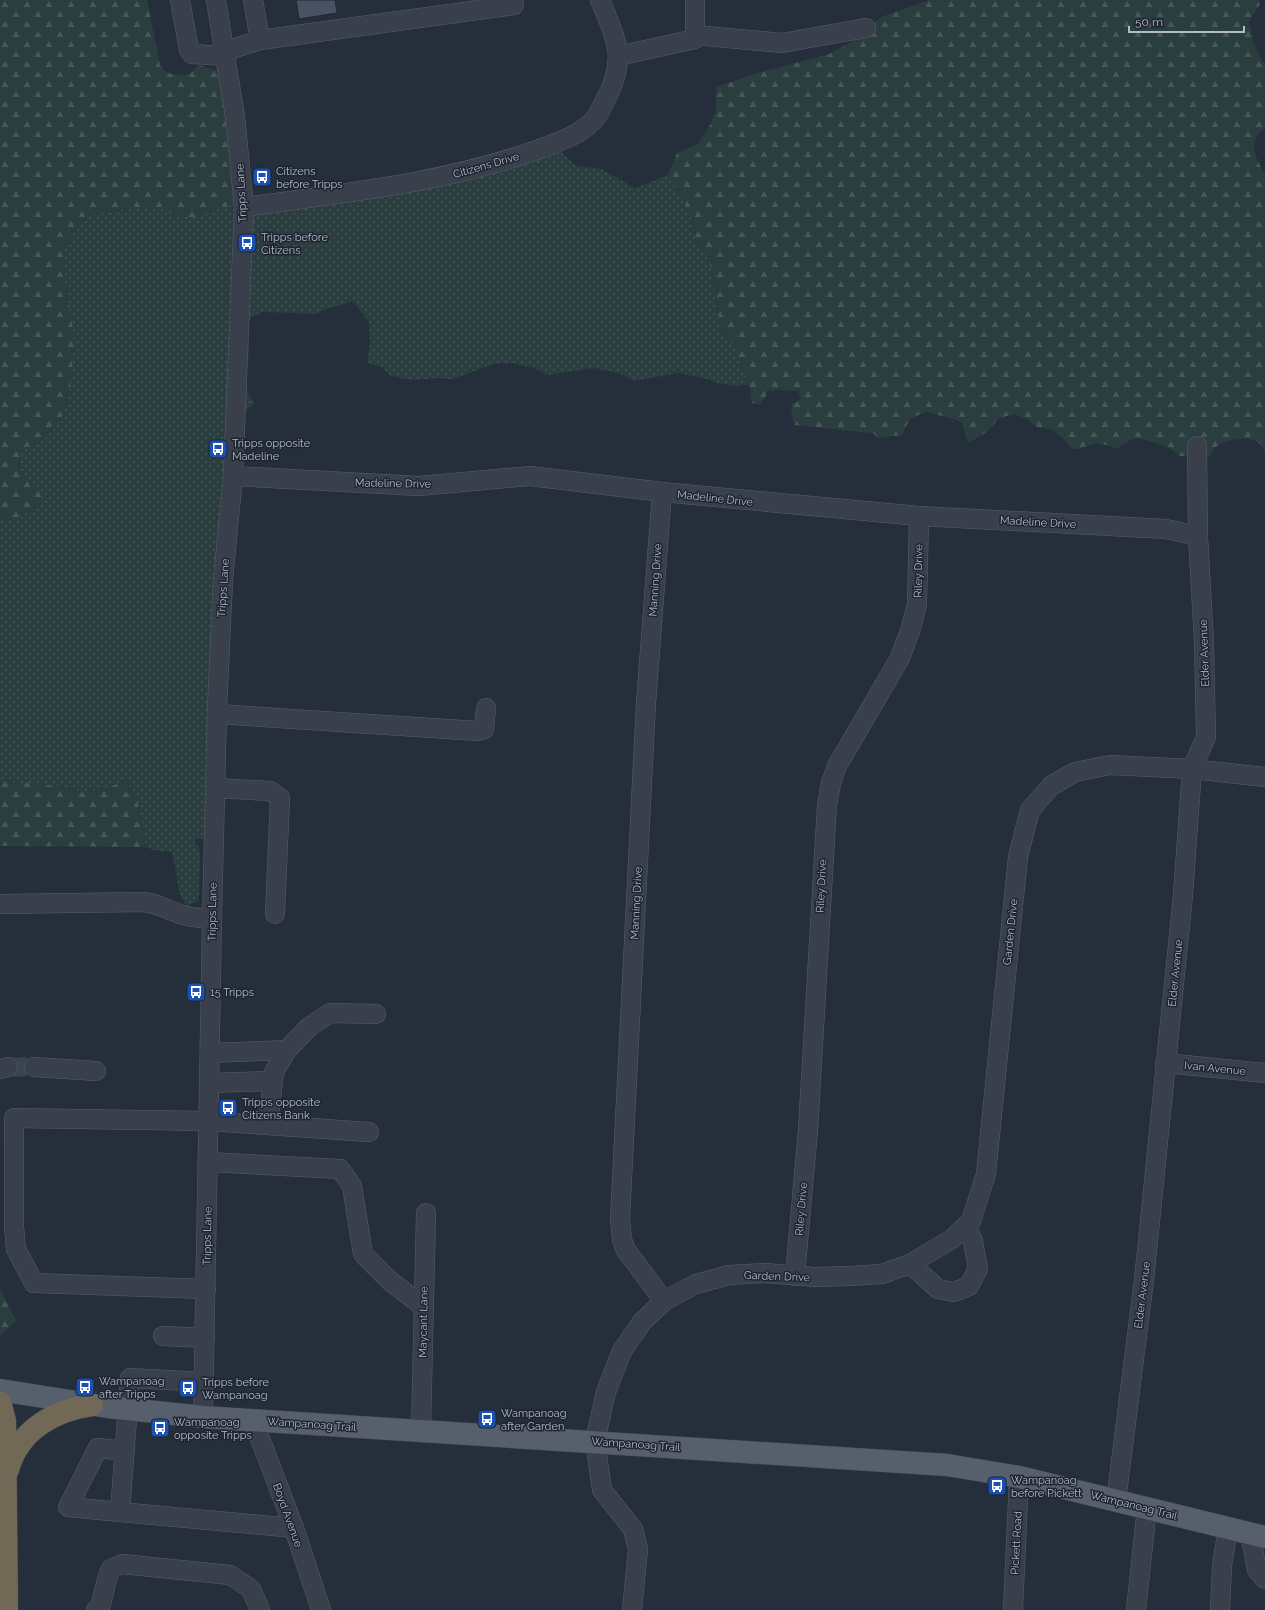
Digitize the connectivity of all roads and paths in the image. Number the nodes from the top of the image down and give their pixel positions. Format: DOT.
graph roads {
  1 [pos="180,0"];
  2 [pos="216,0"];
  3 [pos="253,0"];
  4 [pos="600,0"];
  5 [pos="695,0"];
  6 [pos="514,2"];
  7 [pos="866,28"];
  8 [pos="694,35"];
  9 [pos="260,40"];
  10 [pos="226,56"];
  11 [pos="618,56"];
  12 [pos="244,207"];
  13 [pos="1197,446"];
  14 [pos="233,476"];
  15 [pos="662,492"];
  16 [pos="919,516"];
  17 [pos="1198,536"];
  18 [pos="486,708"];
  19 [pos="217,714"];
  20 [pos="1192,769"];
  21 [pos="1265,777"];
  22 [pos="215,788"];
  23 [pos="0,904"];
  24 [pos="275,914"];
  25 [pos="212,919"];
  26 [pos="376,1014"];
  27 [pos="287,1050"];
  28 [pos="210,1053"];
  29 [pos="1165,1063"];
  30 [pos="34,1067"];
  31 [pos="96,1071"];
  32 [pos="1265,1073"];
  33 [pos="273,1081"];
  34 [pos="209,1083"];
  35 [pos="7,1116"];
  36 [pos="208,1121"];
  37 [pos="268,1125"];
  38 [pos="369,1132"];
  39 [pos="208,1162"];
  40 [pos="0,1210"];
  41 [pos="426,1213"];
  42 [pos="14,1226"];
  43 [pos="966,1226"];
  44 [pos="910,1264"];
  45 [pos="795,1276"];
  46 [pos="206,1289"];
  47 [pos="664,1301"];
  48 [pos="424,1307"];
  49 [pos="163,1336"];
  50 [pos="205,1338"];
  51 [pos="204,1382"];
  52 [pos="0,1390"];
  53 [pos="0,1402"];
  54 [pos="92,1405"];
  55 [pos="128,1410"];
  56 [pos="204,1417"];
  57 [pos="253,1420"];
  58 [pos="420,1430"];
  59 [pos="595,1441"];
  60 [pos="125,1452"];
  61 [pos="1019,1477"];
  62 [pos="6,1485"];
  63 [pos="1116,1500"];
  64 [pos="1147,1508"];
  65 [pos="120,1512"];
  66 [pos="294,1528"];
  67 [pos="1228,1528"];
  68 [pos="1258,1535"];
  69 [pos="1264,1579"];
  70 [pos="7,1610"];
  71 [pos="96,1610"];
  72 [pos="260,1610"];
  73 [pos="321,1610"];
  74 [pos="632,1610"];
  75 [pos="1013,1610"];
  76 [pos="1136,1610"];
  77 [pos="1220,1610"];
  1 -- 10 [label="street"];
  2 -- 10 [label="street, Tripps Lane"];
  3 -- 9 [label="street"];
  4 -- 11 [label="street, Citizens Drive"];
  5 -- 8 [label="street"];
  6 -- 9 [label="street"];
  7 -- 8 [label="street"];
  8 -- 11 [label="street"];
  9 -- 10 [label="street"];
  10 -- 12 [label="street, Tripps Lane"];
  11 -- 12 [label="street, Citizens Drive"];
  12 -- 14 [label="street, Tripps Lane"];
  13 -- 17 [label="street, Elder Avenue"];
  14 -- 15 [label="street, Madeline Drive"];
  14 -- 19 [label="street, Tripps Lane"];
  15 -- 16 [label="street, Madeline Drive"];
  15 -- 47 [label="street, Manning Drive"];
  16 -- 17 [label="street, Madeline Drive"];
  16 -- 45 [label="street, Riley Drive"];
  17 -- 20 [label="street, Elder Avenue"];
  18 -- 19 [label="street"];
  19 -- 22 [label="street, Tripps Lane"];
  20 -- 21 [label="street, Garden Drive"];
  20 -- 29 [label="street, Elder Avenue"];
  20 -- 43 [label="street, Garden Drive"];
  22 -- 24 [label="street"];
  22 -- 25 [label="street, Tripps Lane"];
  23 -- 25 [label="street"];
  25 -- 28 [label="street, Tripps Lane"];
  26 -- 27 [label="street"];
  27 -- 28 [label="street"];
  27 -- 33 [label="street"];
  28 -- 34 [label="street, Tripps Lane"];
  29 -- 32 [label="street, Ivan Avenue"];
  29 -- 63 [label="street, Elder Avenue"];
  30 -- 31 [label="street"];
  33 -- 34 [label="street"];
  33 -- 37 [label="street"];
  34 -- 36 [label="street, Tripps Lane"];
  35 -- 36 [label="street"];
  35 -- 42 [label="street"];
  36 -- 37 [label="street"];
  36 -- 39 [label="street, Tripps Lane"];
  37 -- 38 [label="street"];
  39 -- 46 [label="street, Tripps Lane"];
  39 -- 48 [label="street"];
  40 -- 42 [label="street"];
  41 -- 48 [label="street, Maycant Lane"];
  42 -- 46 [label="street"];
  43 -- 44 [label="street, Garden Drive"];
  43 -- 44 [label="street"];
  44 -- 45 [label="street, Garden Drive"];
  45 -- 47 [label="street, Garden Drive"];
  46 -- 50 [label="street, Tripps Lane"];
  47 -- 59 [label="street, Garden Drive"];
  48 -- 58 [label="street, Maycant Lane"];
  49 -- 50 [label="street"];
  50 -- 51 [label="street, Tripps Lane"];
  51 -- 55 [label="street"];
  51 -- 56 [label="street, Tripps Lane"];
  52 -- 54 [label="main road, Wampanoag Trail"];
  53 -- 62 [label="highway"];
  54 -- 55 [label="main road, Wampanoag Trail"];
  54 -- 62 [label="highway"];
  55 -- 56 [label="main road, Wampanoag Trail"];
  55 -- 60 [label="street"];
  56 -- 57 [label="main road, Wampanoag Trail"];
  57 -- 58 [label="main road, Wampanoag Trail"];
  57 -- 66 [label="street, Boyd Avenue"];
  58 -- 59 [label="main road, Wampanoag Trail"];
  59 -- 61 [label="main road, Wampanoag Trail"];
  59 -- 74 [label="street, Garden Drive"];
  60 -- 65 [label="street"];
  60 -- 65 [label="street"];
  61 -- 63 [label="main road, Wampanoag Trail"];
  61 -- 75 [label="street, Pickett Road"];
  62 -- 70 [label="highway"];
  63 -- 64 [label="main road, Wampanoag Trail"];
  64 -- 67 [label="main road, Wampanoag Trail"];
  64 -- 76 [label="street"];
  65 -- 66 [label="street"];
  66 -- 73 [label="street, Boyd Avenue"];
  67 -- 68 [label="main road, Wampanoag Trail"];
  67 -- 77 [label="street"];
  68 -- 69 [label="street"];
  71 -- 72 [label="street"];
}
